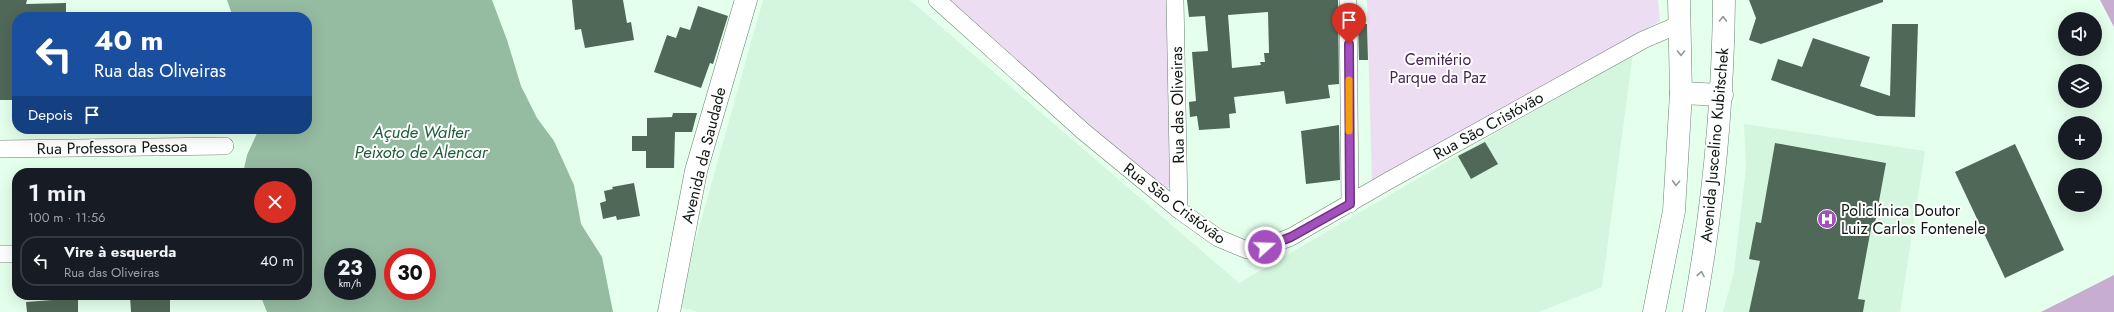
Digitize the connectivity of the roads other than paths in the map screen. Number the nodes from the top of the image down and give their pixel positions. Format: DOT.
graph roads {
  1 [pos="746,0"];
  2 [pos="936,0"];
  3 [pos="1175,0"];
  4 [pos="1348,0"];
  5 [pos="1679,0"];
  6 [pos="1724,0"];
  7 [pos="1680,24"];
  8 [pos="1681,93"];
  9 [pos="1722,95"];
  10 [pos="224,146"];
  11 [pos="0,149"];
  12 [pos="1350,204"];
  13 [pos="1179,210"];
  14 [pos="0,254"];
  15 [pos="12,254"];
  16 [pos="669,312"];
  17 [pos="1654,312"];
  18 [pos="1694,312"];
  1 -- 16 [label="main road, Avenida da Saudade"];
  2 -- 13 [label="street, Rua São Cristóvão"];
  3 -- 13 [label="street, Rua das Oliveiras"];
  4 -- 12 [label="street"];
  5 -- 7 [label="main road"];
  9 -- 6 [label="main road, Avenida Juscelino Kubitschek, one-way"];
  7 -- 8 [label="main road, one-way"];
  7 -- 12 [label="street, Rua São Cristóvão"];
  8 -- 9 [label="main road"];
  8 -- 17 [label="main road, one-way"];
  18 -- 9 [label="main road, Avenida Juscelino Kubitschek, one-way"];
  10 -- 11 [label="street, Rua Professora Pessoa"];
  12 -- 13 [label="street, Rua São Cristóvão"];
  14 -- 15 [label="street"];
}
